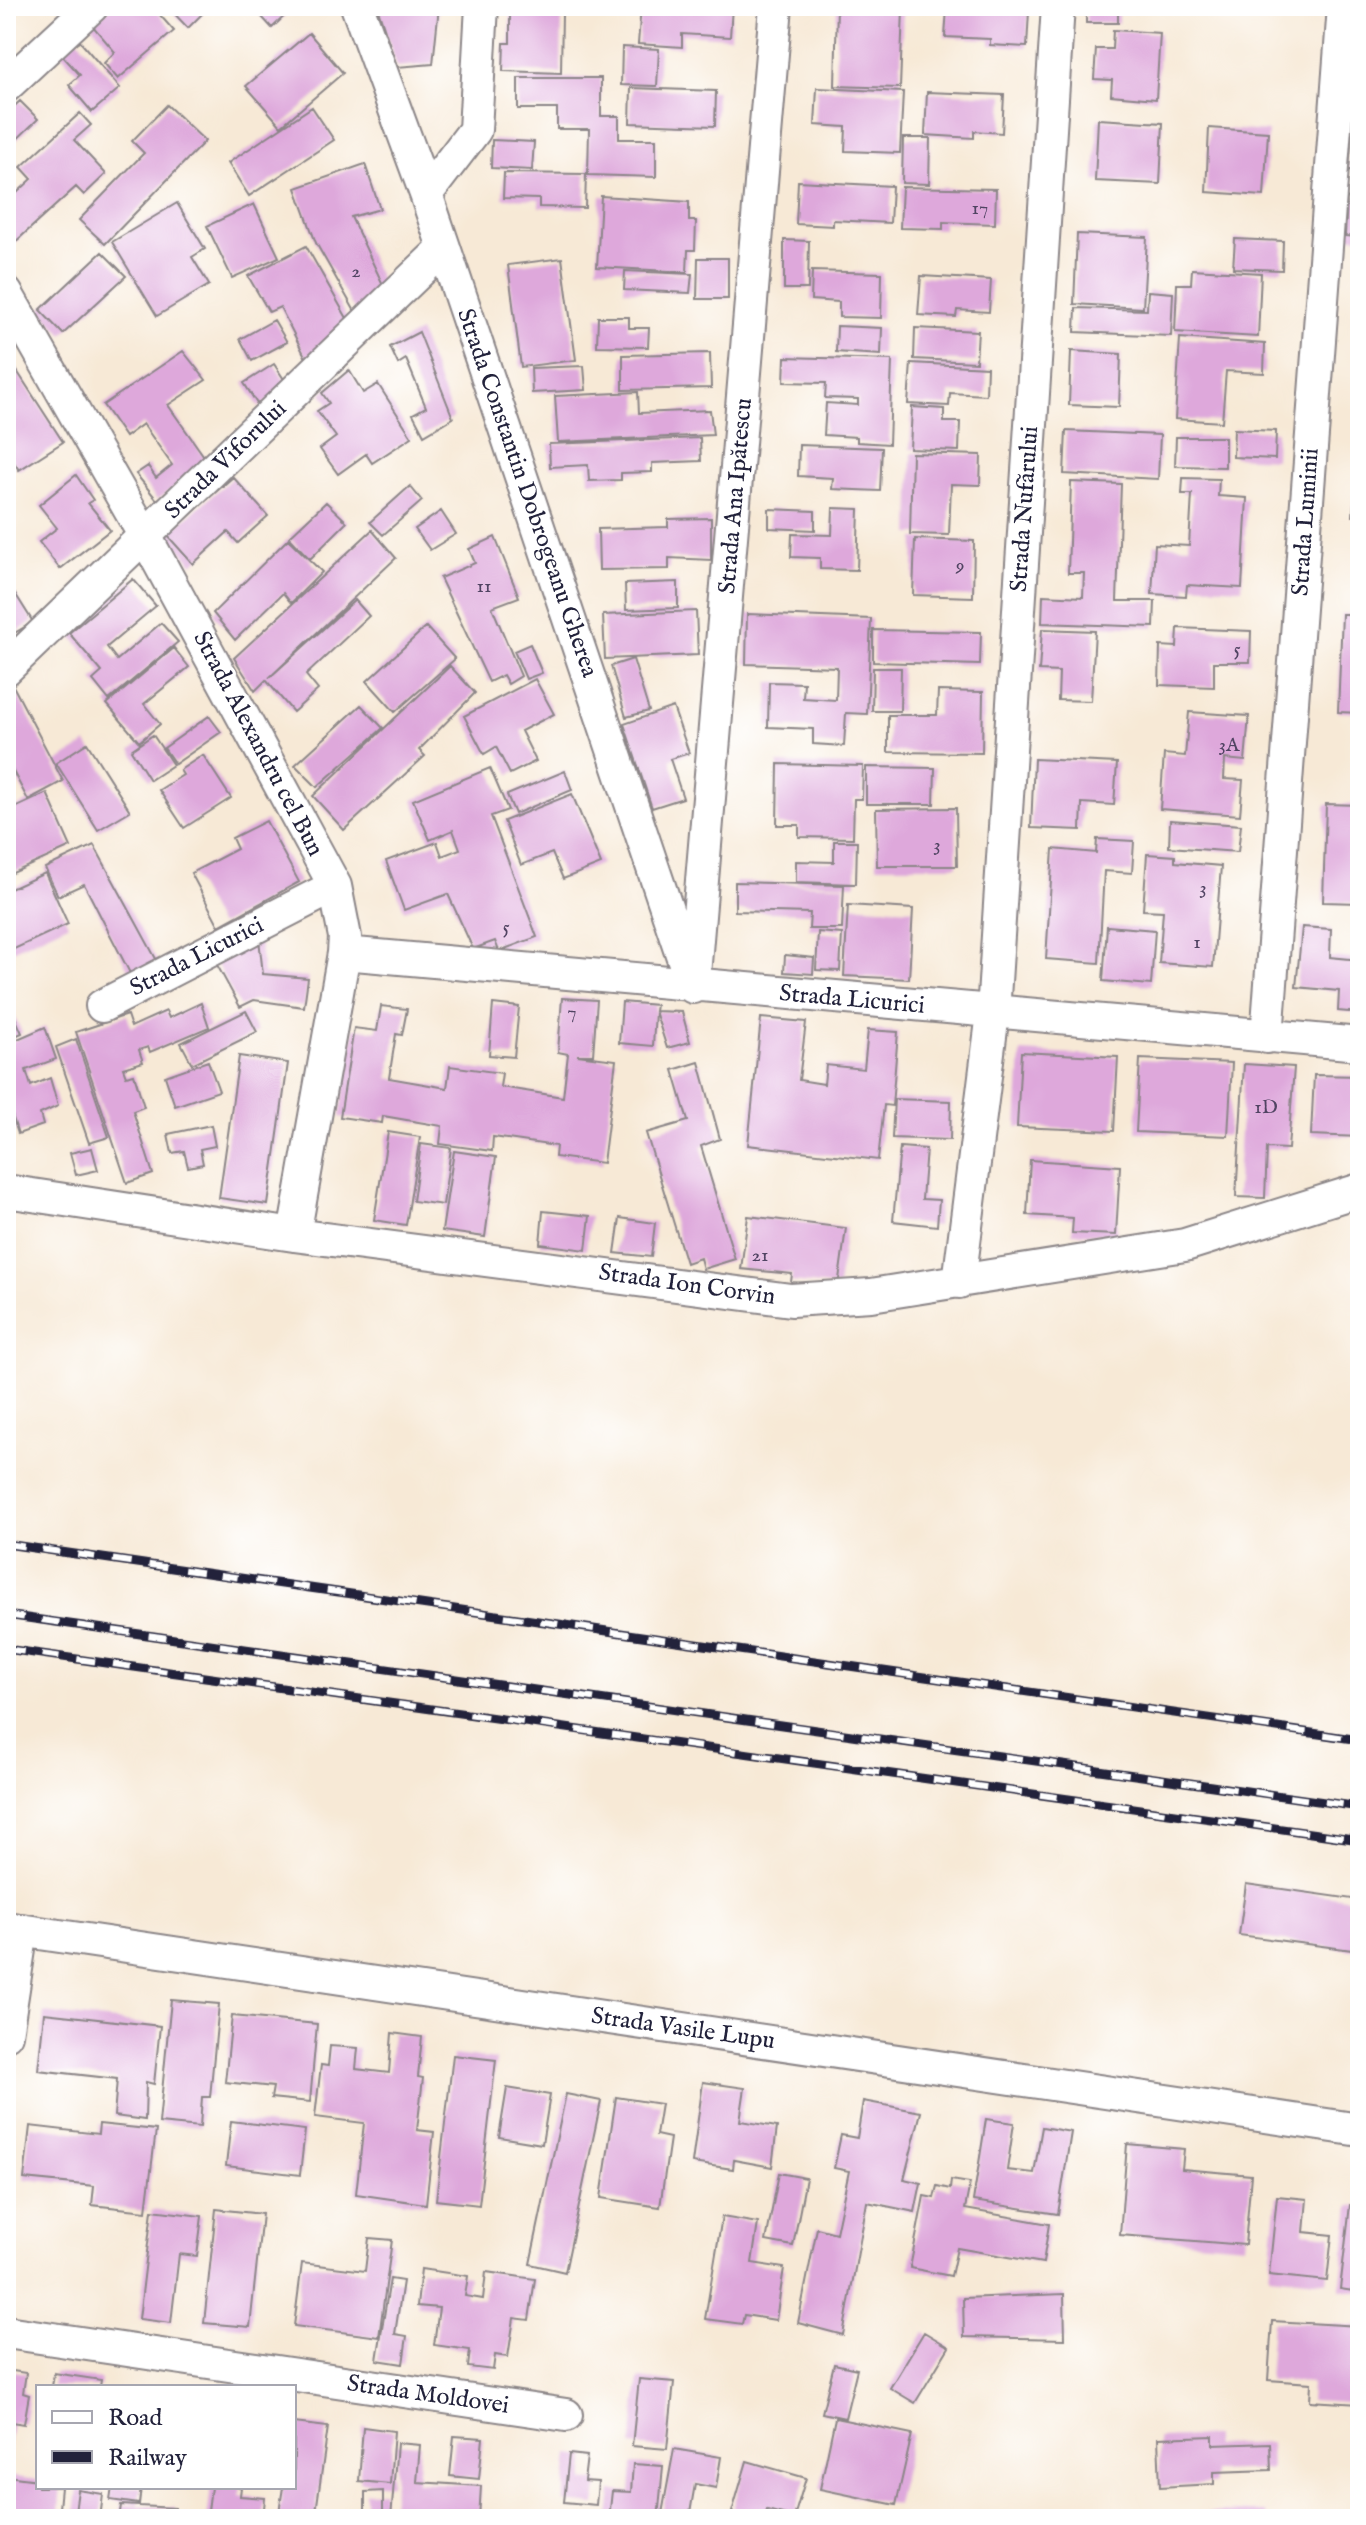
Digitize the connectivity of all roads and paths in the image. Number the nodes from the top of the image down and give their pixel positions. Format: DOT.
graph roads {
  1 [pos="92,6"];
  2 [pos="357,6"];
  3 [pos="482,6"];
  4 [pos="776,6"];
  5 [pos="1058,6"];
  6 [pos="1344,6"];
  7 [pos="6,86"];
  8 [pos="426,194"];
  9 [pos="444,248"];
  10 [pos="6,293"];
  11 [pos="146,538"];
  12 [pos="6,669"];
  13 [pos="335,886"];
  14 [pos="344,953"];
  15 [pos="693,987"];
  16 [pos="102,1006"];
  17 [pos="993,1013"];
  18 [pos="1267,1037"];
  19 [pos="1360,1044"];
  20 [pos="1360,1190"];
  21 [pos="6,1191"];
  22 [pos="294,1235"];
  23 [pos="959,1282"];
  24 [pos="14,1929"];
  25 [pos="6,2034"];
  26 [pos="1360,2130"];
  27 [pos="6,2332"];
  28 [pos="566,2415"];
  1 -- 7 [label="street"];
  2 -- 8 [label="street, Strada Constantin Dobrogeanu Gherea"];
  3 -- 8 [label="street"];
  4 -- 15 [label="street, Strada Ana Ipătescu"];
  5 -- 17 [label="street, Strada Nufărului"];
  6 -- 18 [label="street, Strada Luminii"];
  8 -- 9 [label="street, Strada Constantin Dobrogeanu Gherea"];
  9 -- 11 [label="street, Strada Viforului"];
  9 -- 15 [label="street, Strada Constantin Dobrogeanu Gherea"];
  10 -- 11 [label="street, Strada Alexandru cel Bun"];
  11 -- 12 [label="street, Strada Viforului"];
  11 -- 13 [label="street, Strada Alexandru cel Bun"];
  13 -- 14 [label="street, Strada Alexandru cel Bun"];
  13 -- 16 [label="street, Strada Licurici"];
  14 -- 15 [label="street, Strada Licurici"];
  14 -- 22 [label="street, Strada Alexandru cel Bun"];
  15 -- 17 [label="street, Strada Licurici"];
  17 -- 18 [label="street, Strada Licurici"];
  17 -- 23 [label="street, Strada Nufărului"];
  18 -- 19 [label="street, Strada Licurici"];
  20 -- 23 [label="street, Strada Ion Corvin"];
  21 -- 22 [label="street, Strada Ion Corvin"];
  22 -- 23 [label="street, Strada Ion Corvin"];
  24 -- 25 [label="street"];
  24 -- 26 [label="street, Strada Vasile Lupu"];
  27 -- 28 [label="street, Strada Moldovei"];
}
